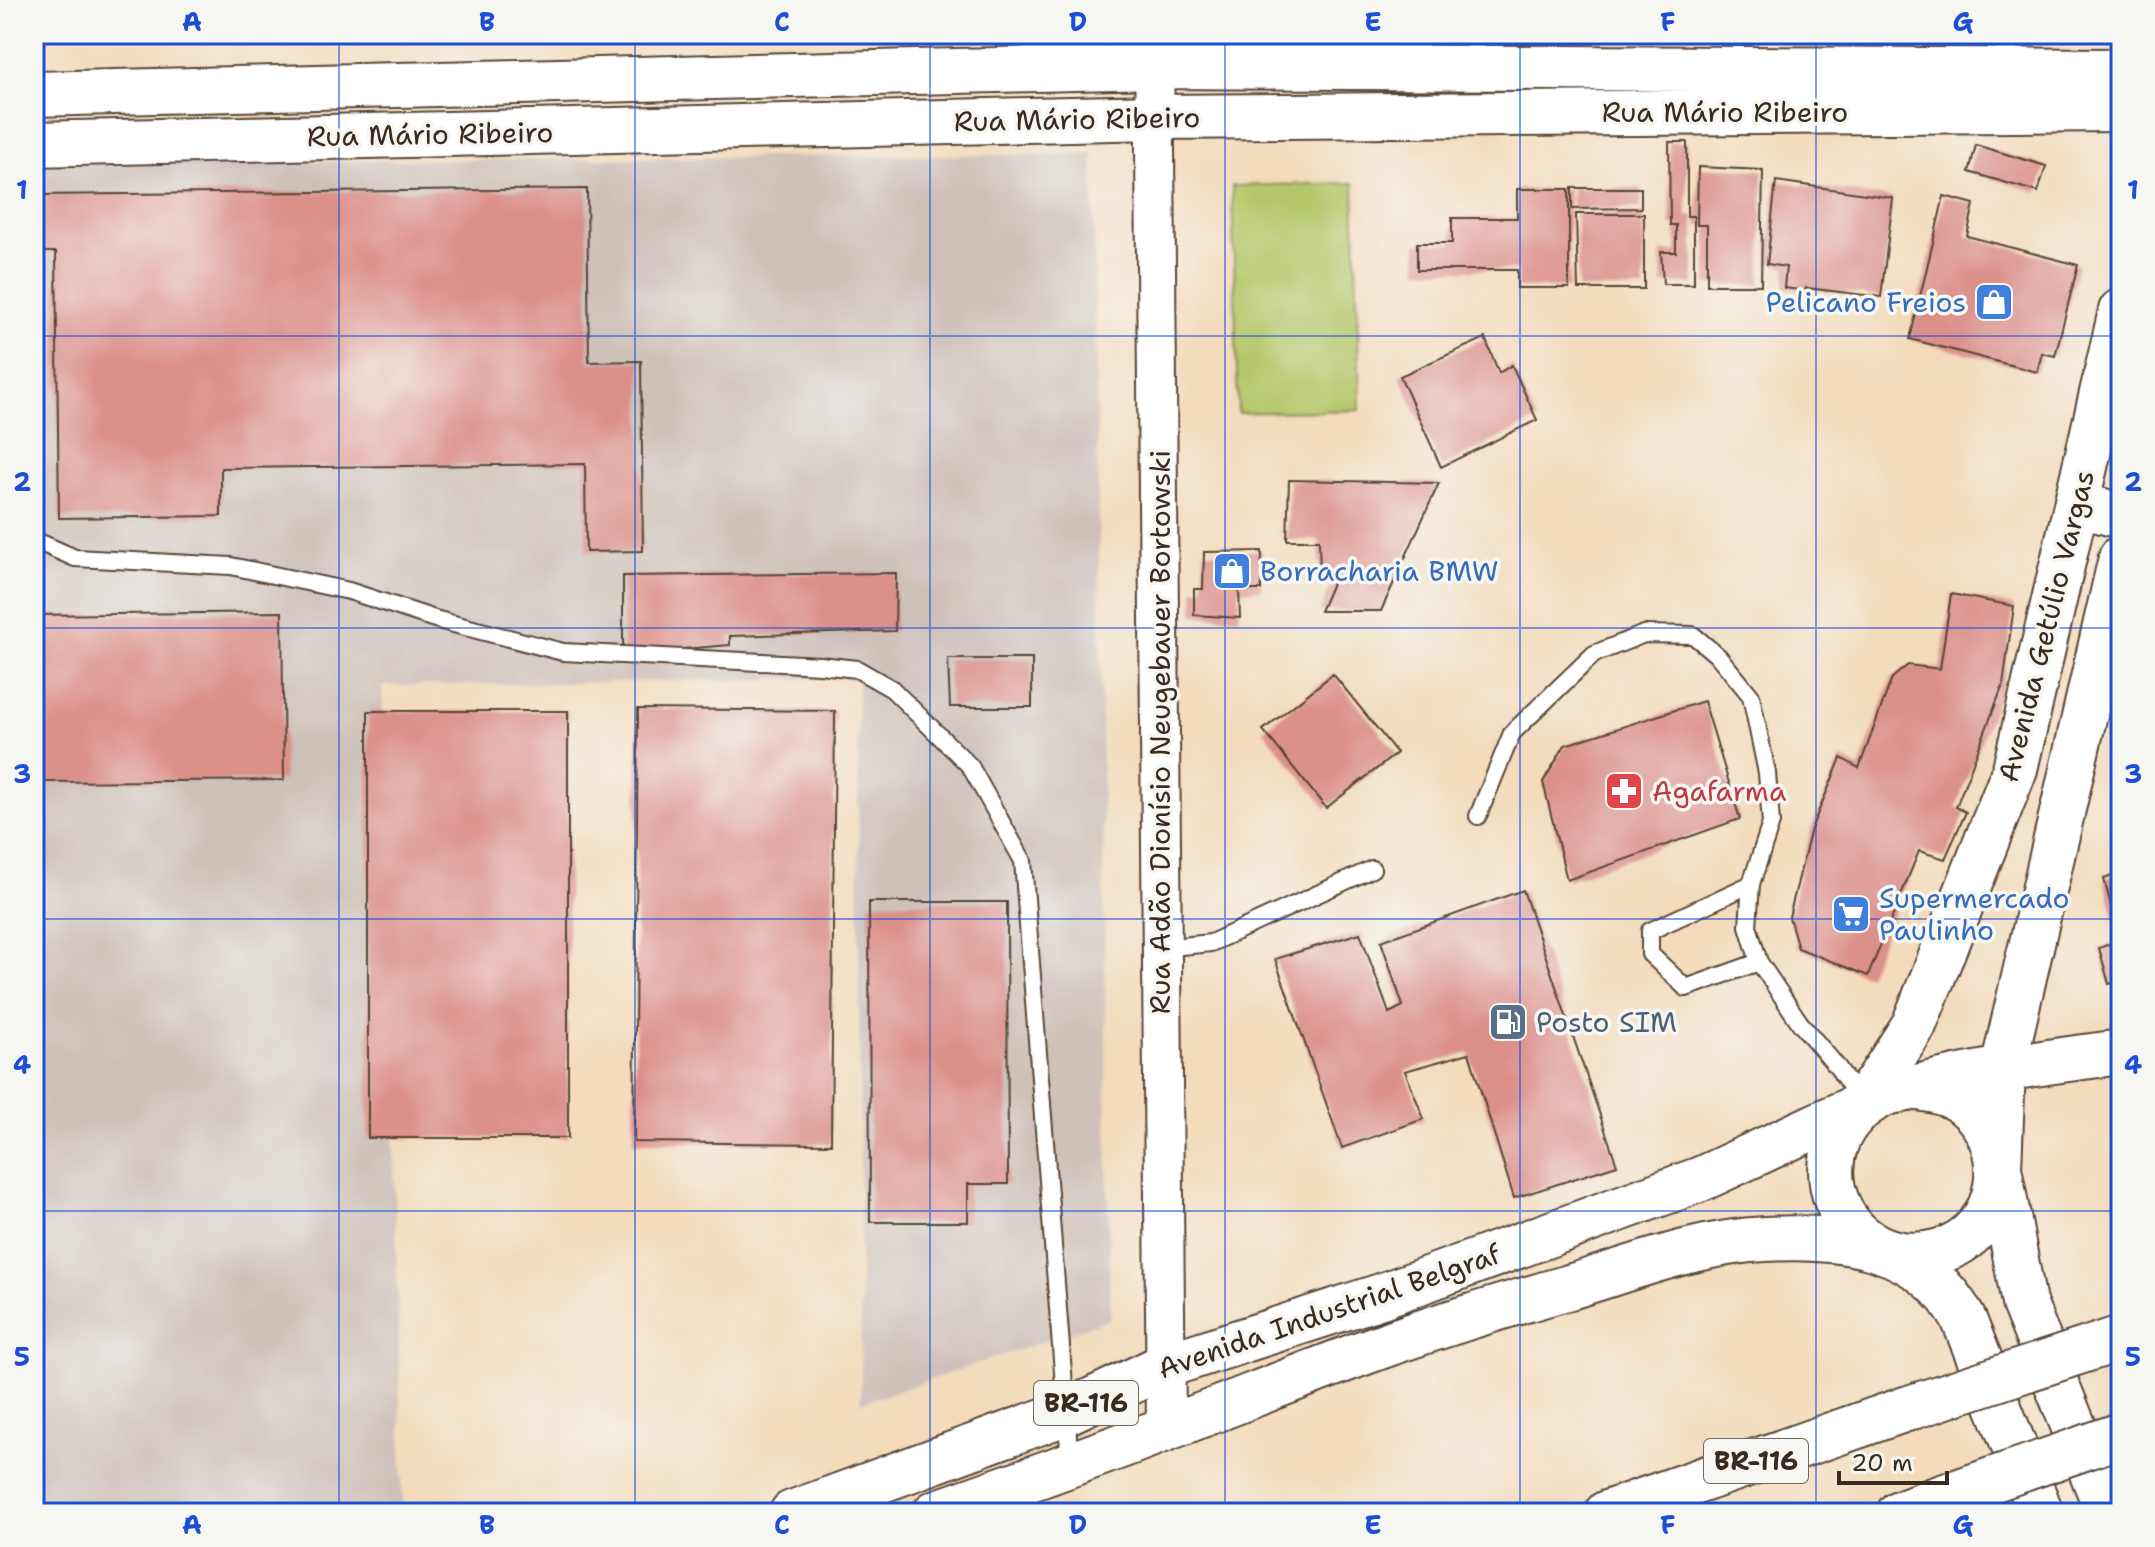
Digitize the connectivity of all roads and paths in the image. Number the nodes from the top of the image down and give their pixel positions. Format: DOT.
graph roads {
  1 [pos="1155,50"];
  2 [pos="2121,71"];
  3 [pos="176,90"];
  4 [pos="34,94"];
  5 [pos="2121,109"];
  6 [pos="1157,117"];
  7 [pos="173,141"];
  8 [pos="34,144"];
  9 [pos="2121,311"];
  10 [pos="2077,504"];
  11 [pos="2121,516"];
  12 [pos="34,540"];
  13 [pos="2121,558"];
  14 [pos="2015,769"];
  15 [pos="2071,782"];
  16 [pos="1478,816"];
  17 [pos="1372,869"];
  18 [pos="1751,884"];
  19 [pos="1161,948"];
  20 [pos="1759,962"];
  21 [pos="2121,1052"];
  22 [pos="2003,1068"];
  23 [pos="1915,1088"];
  24 [pos="1863,1104"];
  25 [pos="1999,1169"];
  26 [pos="1890,1252"];
  27 [pos="2121,1338"];
  28 [pos="1164,1366"];
  29 [pos="1065,1413"];
  30 [pos="1166,1429"];
  31 [pos="2121,1435"];
  32 [pos="1070,1464"];
  33 [pos="1915,1507"];
  34 [pos="792,1513"];
  35 [pos="935,1513"];
  36 [pos="1607,1513"];
  37 [pos="2041,1513"];
  38 [pos="2115,1513"];
  1 -- 2 [label="main road, Rua Mário Ribeiro"];
  1 -- 3 [label="main road, Rua Mário Ribeiro"];
  1 -- 6 [label="street, Rua Adão Dionísio Neugebauer Bortowski"];
  3 -- 4 [label="main road, Rua Mário Ribeiro"];
  3 -- 7 [label="main road"];
  5 -- 6 [label="main road, Rua Mário Ribeiro"];
  6 -- 7 [label="main road, Rua Mário Ribeiro"];
  6 -- 19 [label="street, Rua Adão Dionísio Neugebauer Bortowski"];
  7 -- 8 [label="main road, Rua Mário Ribeiro"];
  9 -- 10 [label="main road, Avenida Getúlio Vargas"];
  10 -- 11 [label="main road"];
  10 -- 14 [label="main road, Avenida Getúlio Vargas"];
  12 -- 29 [label="lane"];
  13 -- 15 [label="main road, Avenida Getúlio Vargas"];
  14 -- 15 [label="main road"];
  14 -- 24 [label="main road, Avenida Getúlio Vargas"];
  15 -- 22 [label="main road, Avenida Getúlio Vargas"];
  16 -- 18 [label="lane"];
  17 -- 19 [label="lane"];
  18 -- 20 [label="lane"];
  18 -- 20 [label="lane"];
  19 -- 28 [label="street, Rua Adão Dionísio Neugebauer Bortowski"];
  20 -- 24 [label="lane"];
  21 -- 22 [label="main road"];
  22 -- 23 [label="main road"];
  22 -- 25 [label="main road, Avenida Getúlio Vargas"];
  23 -- 24 [label="main road"];
  23 -- 25 [label="main road"];
  24 -- 26 [label="main road"];
  24 -- 28 [label="main road, Avenida Industrial Belgraf / BR-116"];
  25 -- 26 [label="main road"];
  25 -- 38 [label="main road, Avenida Getúlio Vargas"];
  26 -- 30 [label="main road, Avenida Industrial Belgraf / BR-116"];
  26 -- 37 [label="main road"];
  27 -- 36 [label="main road, BR-116, bridge"];
  28 -- 29 [label="main road, Avenida Industrial Belgraf / BR-116"];
  28 -- 30 [label="street, Rua Adão Dionísio Neugebauer Bortowski"];
  29 -- 32 [label="lane"];
  29 -- 34 [label="main road, Avenida Industrial Belgraf / BR-116"];
  30 -- 32 [label="main road, Avenida Industrial Belgraf / BR-116"];
  31 -- 33 [label="main road, bridge"];
  32 -- 35 [label="main road, Avenida Industrial Belgraf / BR-116"];
}
